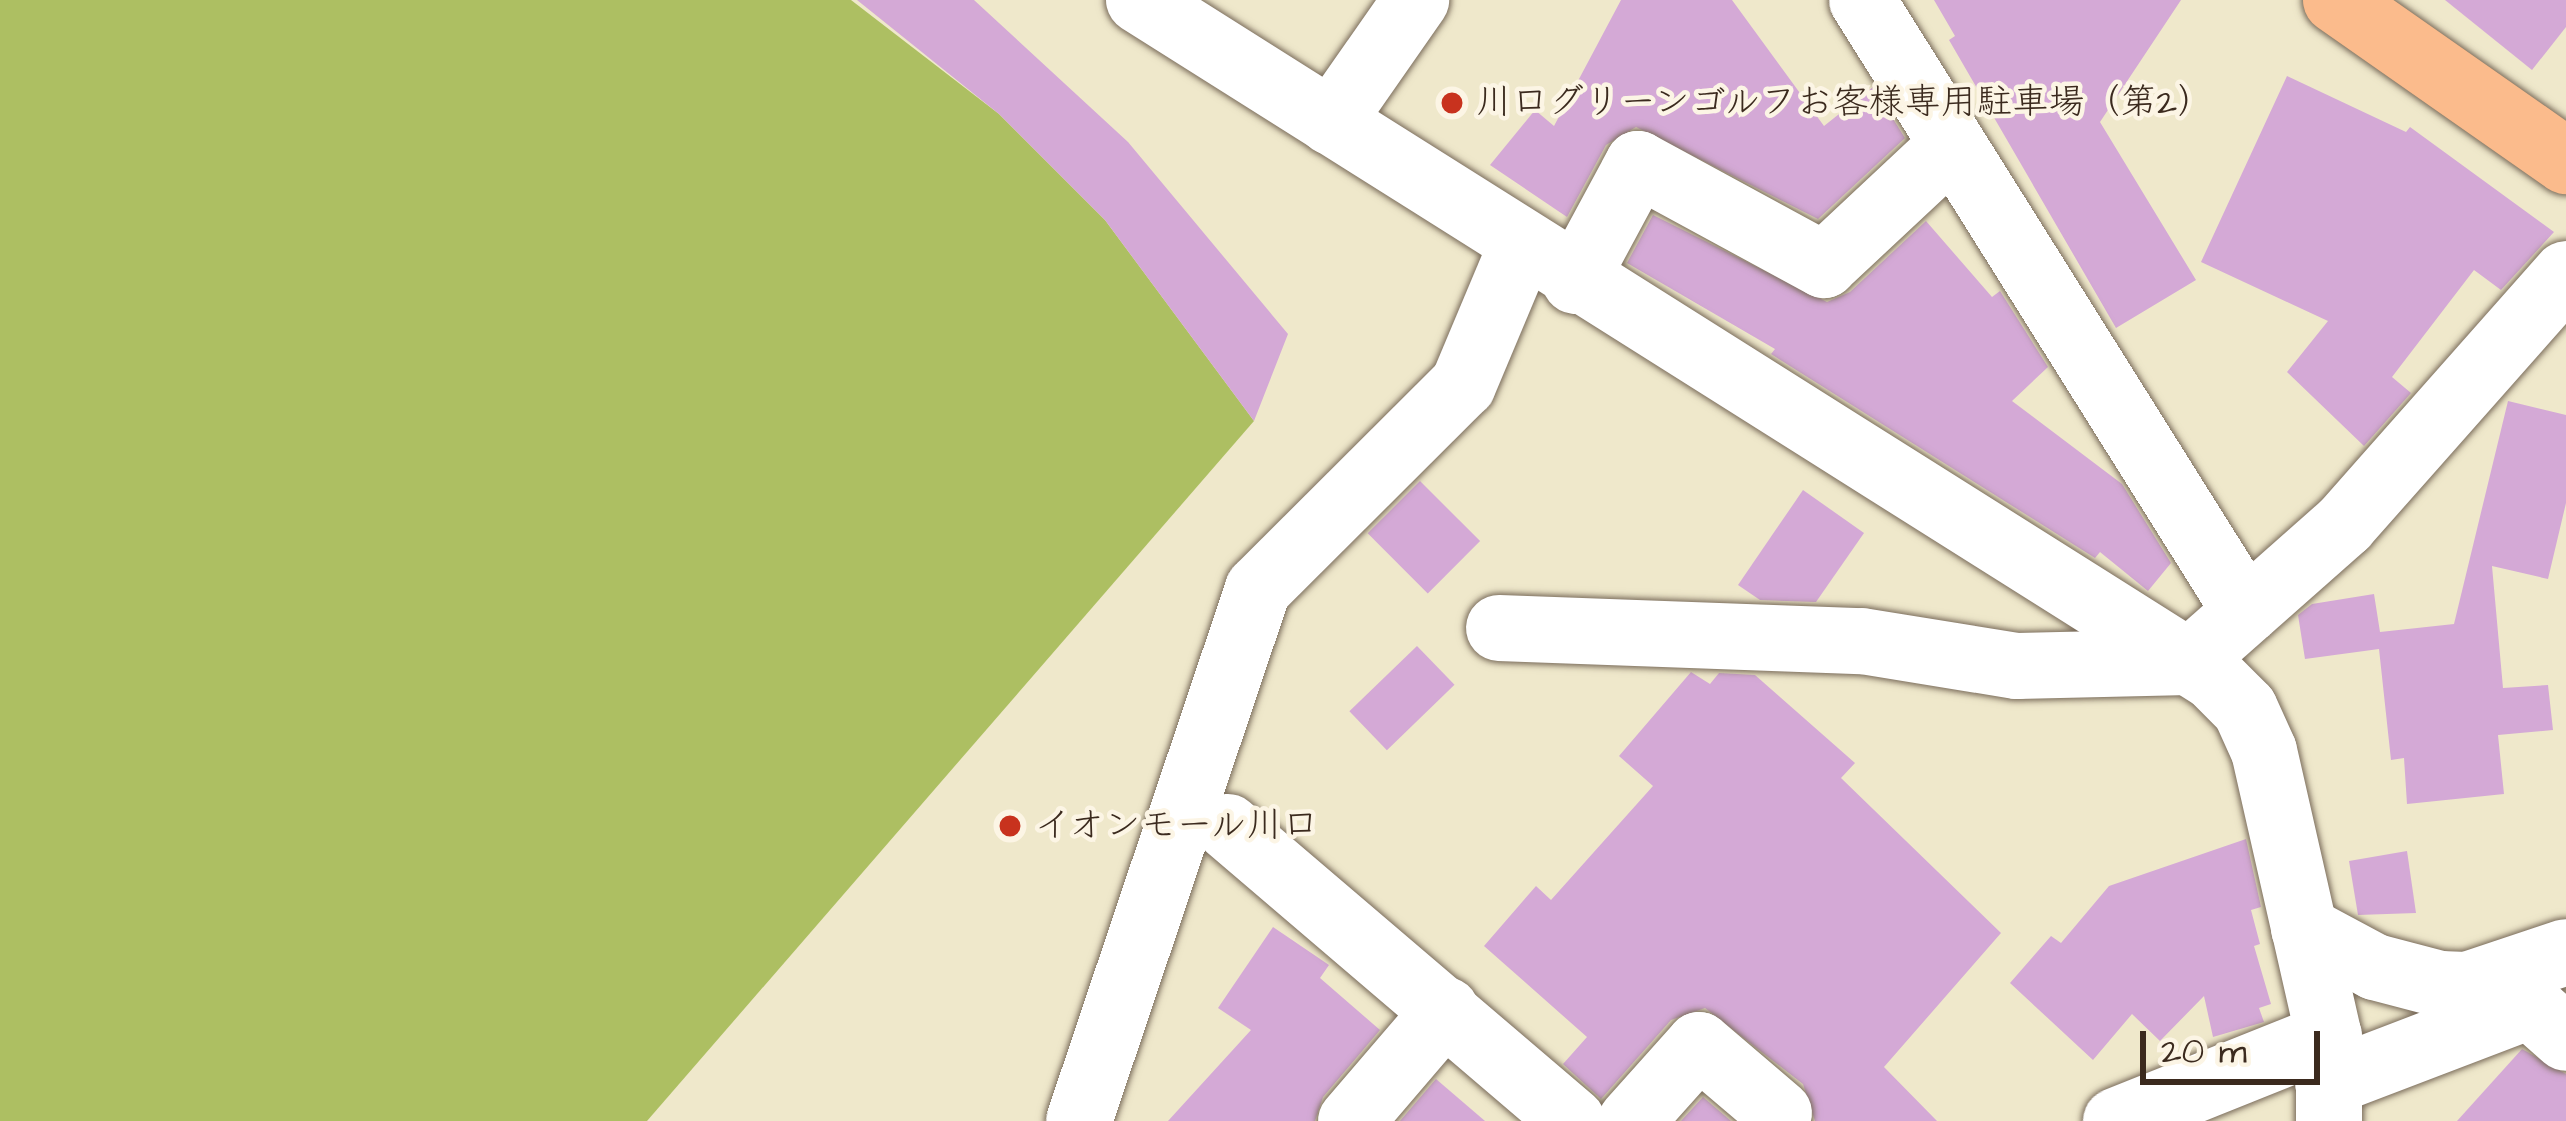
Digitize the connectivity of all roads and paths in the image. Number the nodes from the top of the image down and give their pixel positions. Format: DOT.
graph roads {
  1 [pos="1139,0"];
  2 [pos="1416,0"];
  3 [pos="1862,0"];
  4 [pos="2336,0"];
  5 [pos="1331,122"];
  6 [pos="1948,148"];
  7 [pos="2566,161"];
  8 [pos="1548,264"];
  9 [pos="2566,274"];
  10 [pos="2246,612"];
  11 [pos="1499,628"];
  12 [pos="2189,662"];
  13 [pos="1228,827"];
  14 [pos="2304,929"];
  15 [pos="2566,952"];
  16 [pos="1446,1010"];
  17 [pos="2566,1038"];
  18 [pos="2328,1080"];
  19 [pos="1779,1113"];
  20 [pos="1079,1121"];
  21 [pos="1351,1121"];
  22 [pos="1572,1121"];
  23 [pos="1631,1121"];
  24 [pos="2116,1121"];
  1 -- 5 [label="street"];
  2 -- 5 [label="street"];
  3 -- 6 [label="street"];
  4 -- 7 [label="main road"];
  5 -- 8 [label="street"];
  6 -- 8 [label="street"];
  6 -- 10 [label="street"];
  8 -- 12 [label="street"];
  8 -- 20 [label="street"];
  9 -- 10 [label="street"];
  10 -- 12 [label="street"];
  11 -- 12 [label="street"];
  12 -- 14 [label="street"];
  13 -- 16 [label="street"];
  14 -- 15 [label="street"];
  14 -- 18 [label="street"];
  16 -- 21 [label="street"];
  16 -- 22 [label="street"];
  17 -- 18 [label="street"];
  18 -- 24 [label="street"];
  19 -- 23 [label="street"];
}
